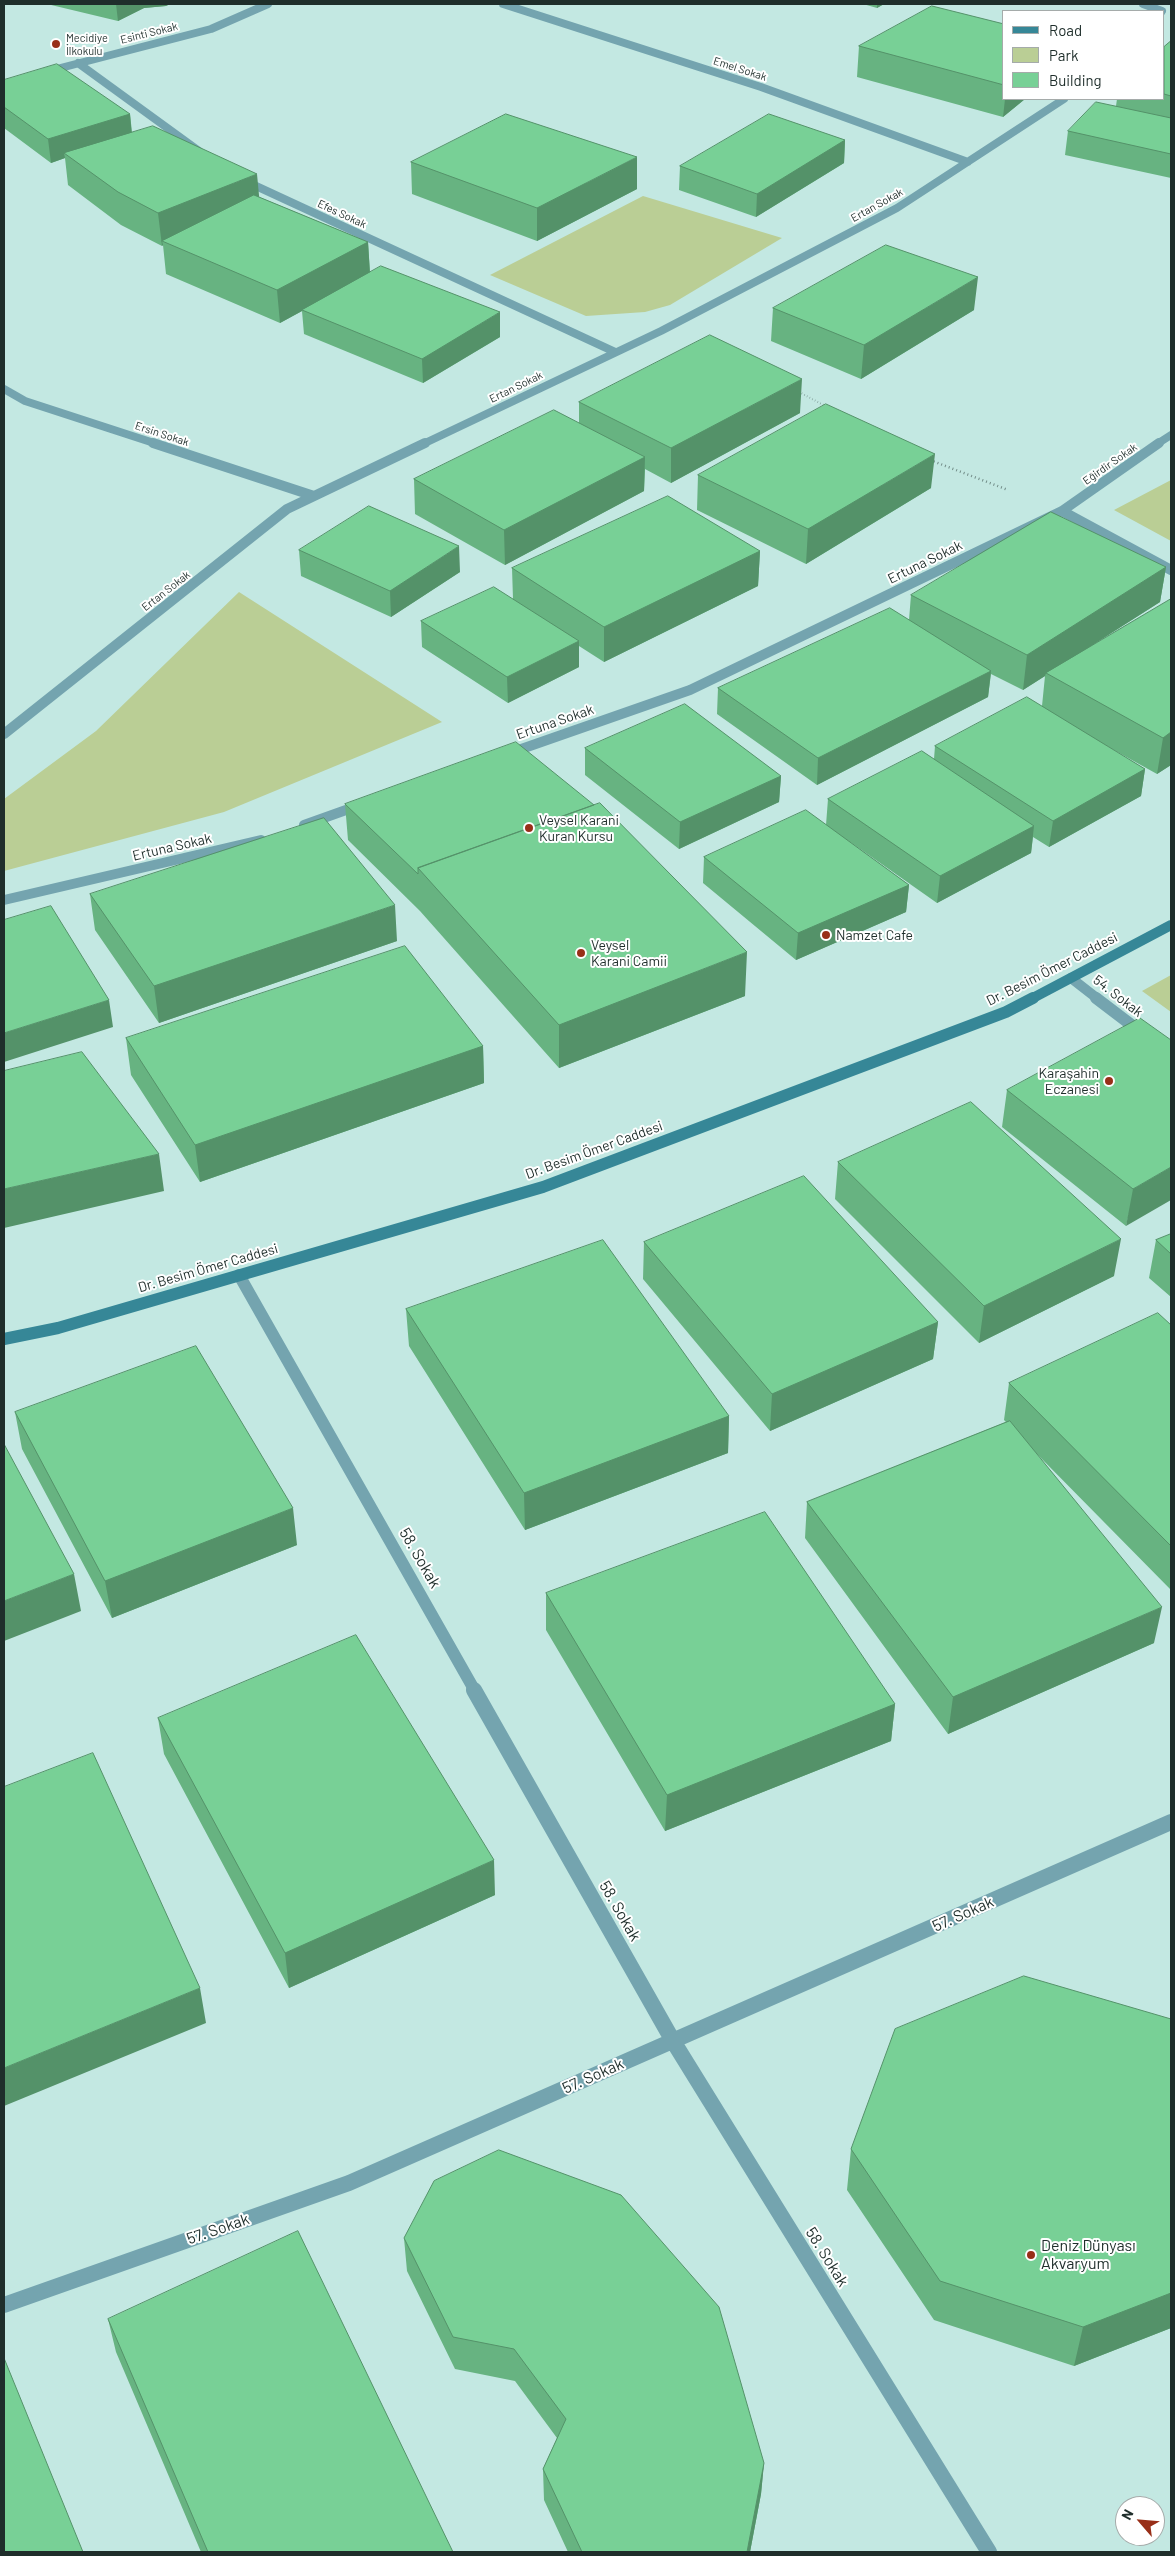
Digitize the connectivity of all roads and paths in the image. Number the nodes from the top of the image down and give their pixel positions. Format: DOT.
graph roads {
  1 [pos="268,4"];
  2 [pos="503,4"];
  3 [pos="1143,4"];
  4 [pos="1158,10"];
  5 [pos="78,63"];
  6 [pos="41,73"];
  7 [pos="1062,100"];
  8 [pos="204,155"];
  9 [pos="968,162"];
  10 [pos="236,178"];
  11 [pos="615,352"];
  12 [pos="4,388"];
  13 [pos="791,389"];
  14 [pos="834,411"];
  15 [pos="1171,435"];
  16 [pos="922,456"];
  17 [pos="314,496"];
  18 [pos="1062,511"];
  19 [pos="1171,570"];
  20 [pos="4,734"];
  21 [pos="495,758"];
  22 [pos="374,800"];
  23 [pos="290,830"];
  24 [pos="271,836"];
  25 [pos="4,900"];
  26 [pos="1171,925"];
  27 [pos="1071,978"];
  28 [pos="1148,1038"];
  29 [pos="239,1275"];
  30 [pos="4,1339"];
  31 [pos="1171,1822"];
  32 [pos="673,2041"];
  33 [pos="4,2305"];
  34 [pos="989,2552"];
  1 -- 5 [label="street, Esinti Sokak"];
  2 -- 9 [label="street, Emel Sokak"];
  3 -- 4 [label="street"];
  5 -- 6 [label="street, Esinti Sokak"];
  5 -- 8 [label="street"];
  7 -- 9 [label="street, Ertan Sokak"];
  9 -- 11 [label="street, Ertan Sokak"];
  10 -- 11 [label="street, Efes Sokak"];
  11 -- 17 [label="street, Ertan Sokak"];
  12 -- 17 [label="street, Ersin Sokak"];
  13 -- 14 [label="path"];
  15 -- 18 [label="street, Eğirdir Sokak"];
  16 -- 18 [label="path"];
  17 -- 20 [label="street, Ertan Sokak"];
  18 -- 19 [label="street"];
  18 -- 21 [label="street, Ertuna Sokak"];
  22 -- 23 [label="street"];
  24 -- 25 [label="street, Ertuna Sokak"];
  26 -- 27 [label="main road, Dr. Besim Ömer Caddesi"];
  27 -- 28 [label="street, 54. Sokak"];
  27 -- 29 [label="main road, Dr. Besim Ömer Caddesi"];
  29 -- 30 [label="main road, Dr. Besim Ömer Caddesi"];
  29 -- 32 [label="street, 58. Sokak"];
  31 -- 32 [label="street, 57. Sokak"];
  32 -- 33 [label="street, 57. Sokak"];
  32 -- 34 [label="street, 58. Sokak"];
}
